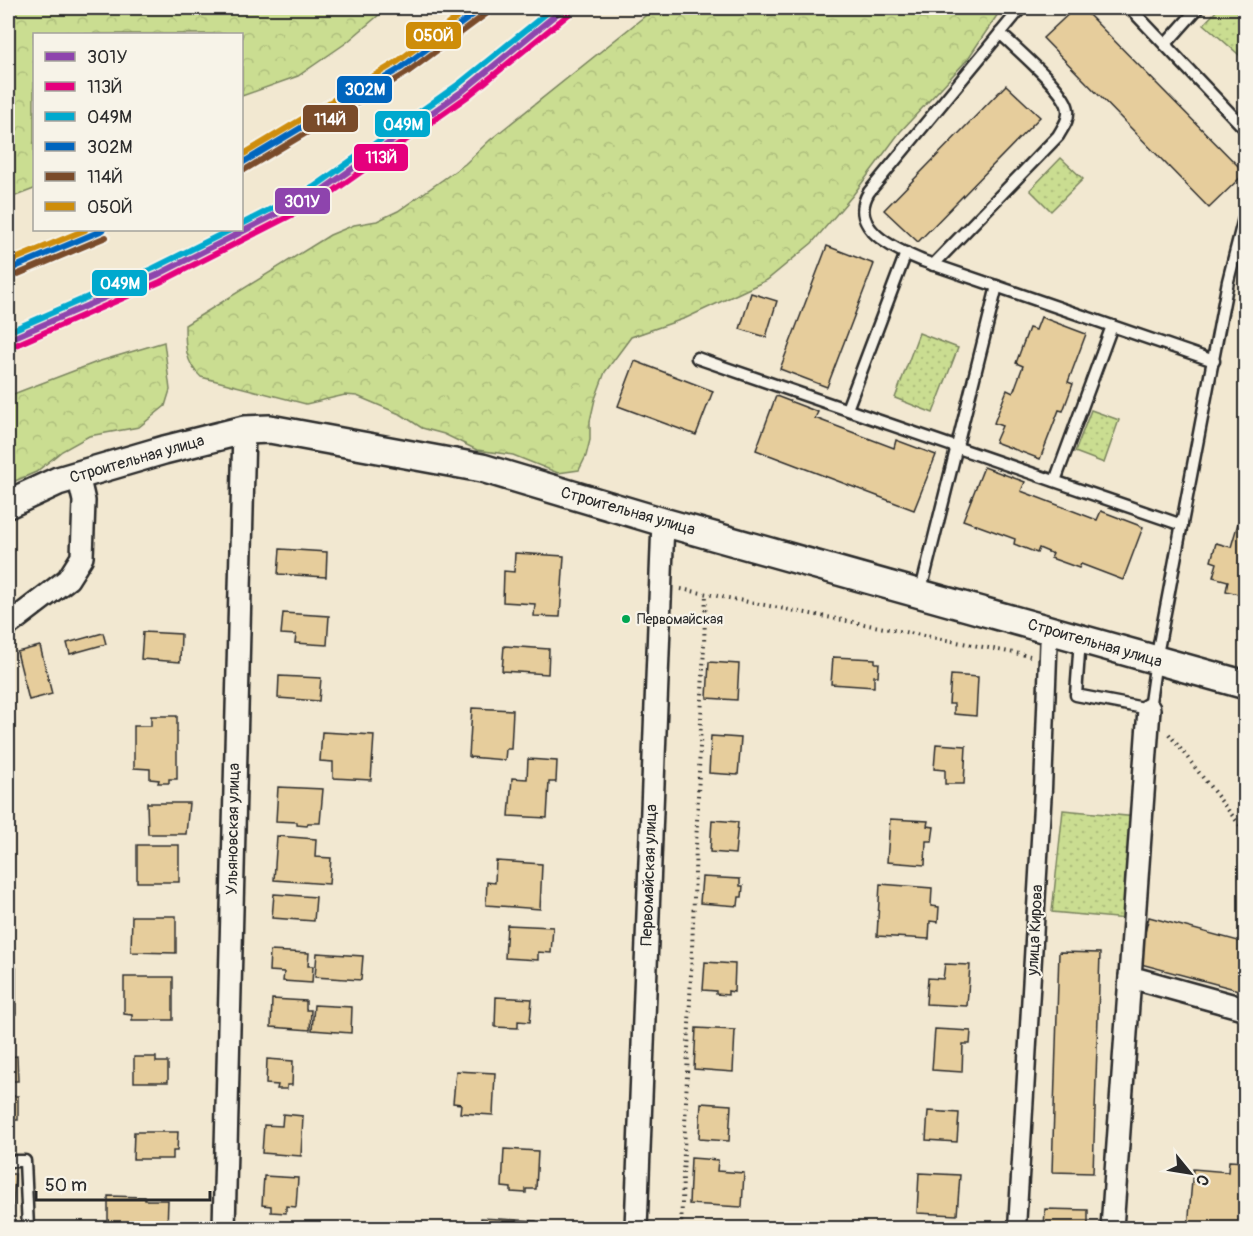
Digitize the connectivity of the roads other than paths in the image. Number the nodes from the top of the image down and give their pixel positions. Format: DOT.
graph roads {
  1 [pos="1021,8"];
  2 [pos="1130,8"];
  3 [pos="1198,8"];
  4 [pos="1000,33"];
  5 [pos="1165,45"];
  6 [pos="1245,130"];
  7 [pos="1245,210"];
  8 [pos="906,253"];
  9 [pos="933,264"];
  10 [pos="997,286"];
  11 [pos="1112,326"];
  12 [pos="697,358"];
  13 [pos="1214,361"];
  14 [pos="847,409"];
  15 [pos="244,430"];
  16 [pos="957,447"];
  17 [pos="78,475"];
  18 [pos="1055,481"];
  19 [pos="8,504"];
  20 [pos="663,522"];
  21 [pos="1182,525"];
  22 [pos="920,594"];
  23 [pos="8,625"];
  24 [pos="1049,630"];
  25 [pos="1080,639"];
  26 [pos="1156,660"];
  27 [pos="1245,685"];
  28 [pos="1149,709"];
  29 [pos="1130,977"];
  30 [pos="1245,1009"];
  31 [pos="8,1161"];
  32 [pos="28,1228"];
  33 [pos="224,1228"];
  34 [pos="636,1228"];
  35 [pos="1017,1228"];
  36 [pos="1112,1228"];
  1 -- 4 [label="lane"];
  2 -- 5 [label="lane"];
  3 -- 5 [label="lane"];
  4 -- 8 [label="lane"];
  4 -- 9 [label="lane"];
  5 -- 6 [label="lane"];
  7 -- 13 [label="lane"];
  8 -- 9 [label="lane"];
  8 -- 14 [label="lane"];
  9 -- 10 [label="lane"];
  10 -- 11 [label="lane"];
  10 -- 16 [label="lane"];
  11 -- 13 [label="lane"];
  11 -- 18 [label="lane"];
  12 -- 14 [label="lane"];
  13 -- 21 [label="lane"];
  14 -- 16 [label="lane"];
  15 -- 17 [label="street, Строительная улица"];
  15 -- 20 [label="street, Строительная улица"];
  15 -- 33 [label="street, Ульяновская улица"];
  16 -- 18 [label="lane"];
  16 -- 22 [label="lane"];
  17 -- 19 [label="street, Строительная улица"];
  17 -- 23 [label="street"];
  18 -- 21 [label="lane"];
  20 -- 22 [label="street, Строительная улица"];
  20 -- 34 [label="street, Первомайская улица"];
  21 -- 26 [label="lane"];
  22 -- 24 [label="street, Строительная улица"];
  24 -- 25 [label="street, Строительная улица"];
  24 -- 35 [label="street, улица Кирова"];
  25 -- 26 [label="street, Строительная улица"];
  25 -- 28 [label="lane"];
  26 -- 27 [label="street, Строительная улица"];
  26 -- 28 [label="lane"];
  28 -- 29 [label="street"];
  29 -- 30 [label="street"];
  29 -- 36 [label="street"];
  31 -- 32 [label="lane"];
}
